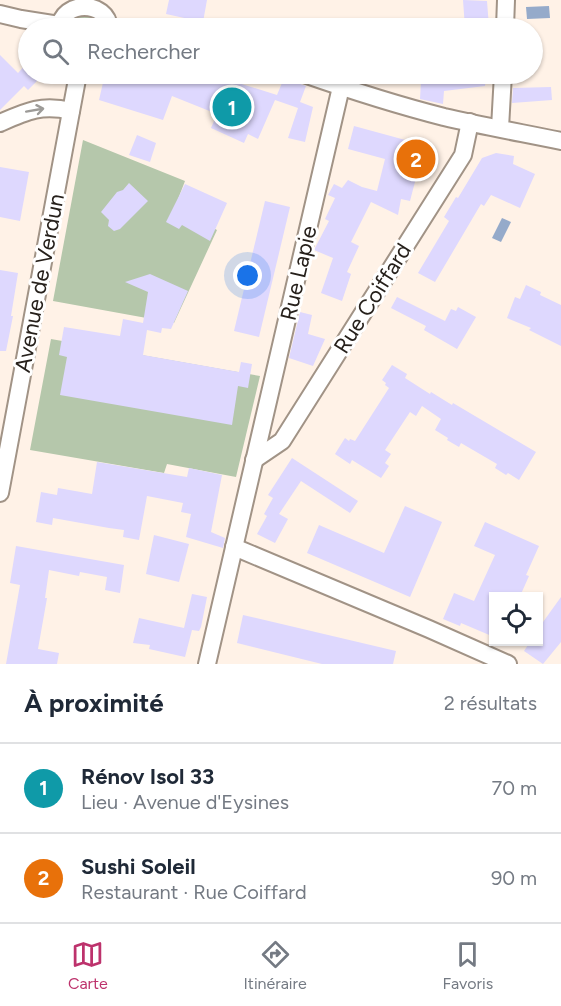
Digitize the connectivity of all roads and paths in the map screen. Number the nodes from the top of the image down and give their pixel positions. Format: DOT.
graph roads {
  1 [pos="506,0"];
  2 [pos="81,2"];
  3 [pos="0,14"];
  4 [pos="63,18"];
  5 [pos="106,18"];
  6 [pos="505,18"];
  7 [pos="18,19"];
  8 [pos="76,84"];
  9 [pos="332,84"];
  10 [pos="502,84"];
  11 [pos="341,87"];
  12 [pos="71,111"];
  13 [pos="470,122"];
  14 [pos="0,123"];
  15 [pos="500,128"];
  16 [pos="561,141"];
  17 [pos="254,460"];
  18 [pos="0,493"];
  19 [pos="234,547"];
  20 [pos="207,664"];
  21 [pos="506,664"];
  1 -- 6 [label="street"];
  2 -- 4 [label="street"];
  2 -- 5 [label="street"];
  3 -- 7 [label="street"];
  8 -- 12 [label="street, Avenue de Verdun"];
  9 -- 11 [label="street"];
  10 -- 15 [label="street"];
  11 -- 13 [label="street"];
  11 -- 17 [label="street, Rue Lapie"];
  14 -- 12 [label="street, one-way"];
  12 -- 18 [label="street, Avenue de Verdun"];
  13 -- 15 [label="street"];
  13 -- 17 [label="street, Rue Coiffard"];
  15 -- 16 [label="street"];
  17 -- 19 [label="street, Rue Lapie"];
  19 -- 20 [label="street, Rue Lapie"];
  19 -- 21 [label="street"];
}
